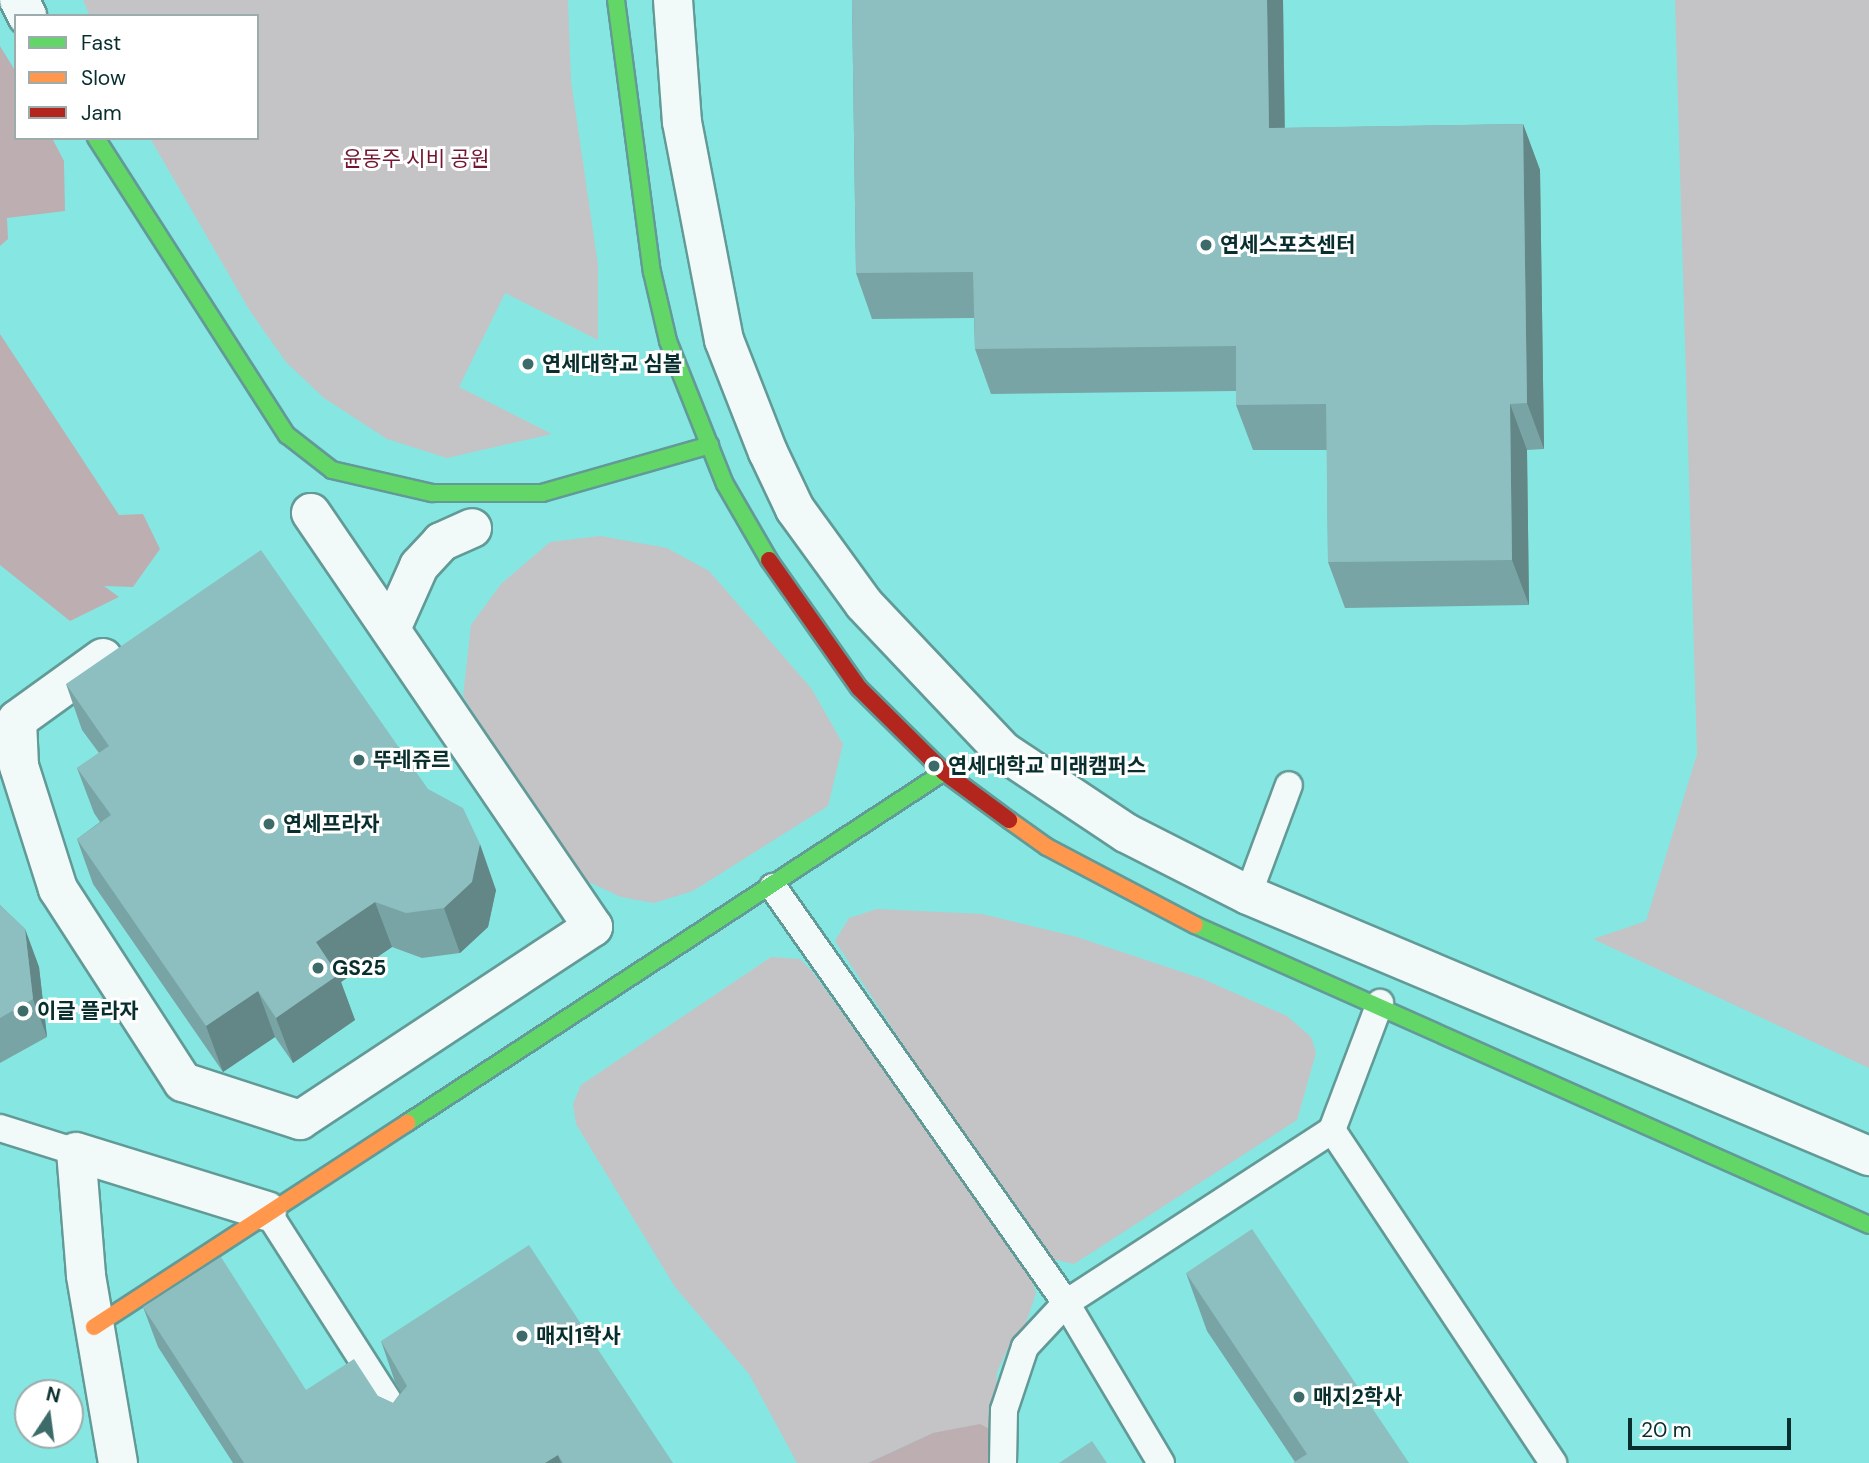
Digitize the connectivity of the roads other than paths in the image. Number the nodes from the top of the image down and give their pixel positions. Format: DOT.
graph roads {
  1 [pos="616,0"];
  2 [pos="673,0"];
  3 [pos="97,140"];
  4 [pos="710,444"];
  5 [pos="311,513"];
  6 [pos="472,528"];
  7 [pos="391,629"];
  8 [pos="103,658"];
  9 [pos="944,772"];
  10 [pos="1289,785"];
  11 [pos="773,887"];
  12 [pos="1248,895"];
  13 [pos="1380,1003"];
  14 [pos="0,1129"];
  15 [pos="1332,1130"];
  16 [pos="1853,1149"];
  17 [pos="76,1152"];
  18 [pos="267,1211"];
  19 [pos="1869,1225"];
  20 [pos="1066,1303"];
  21 [pos="94,1327"];
  22 [pos="406,1428"];
  23 [pos="118,1463"];
  24 [pos="1003,1463"];
  25 [pos="1161,1463"];
  26 [pos="1552,1463"];
  1 -- 4 [label="street"];
  2 -- 12 [label="street"];
  3 -- 4 [label="street"];
  4 -- 9 [label="street"];
  5 -- 7 [label="street"];
  6 -- 7 [label="street"];
  7 -- 8 [label="street"];
  9 -- 11 [label="street"];
  9 -- 13 [label="street"];
  10 -- 12 [label="lane"];
  11 -- 18 [label="street"];
  11 -- 20 [label="lane"];
  12 -- 16 [label="street"];
  13 -- 15 [label="lane"];
  13 -- 19 [label="street"];
  14 -- 17 [label="lane"];
  15 -- 20 [label="lane"];
  15 -- 26 [label="lane"];
  17 -- 18 [label="street"];
  17 -- 21 [label="street"];
  18 -- 21 [label="street"];
  18 -- 22 [label="lane"];
  20 -- 24 [label="lane"];
  20 -- 25 [label="lane"];
  21 -- 23 [label="street"];
}
